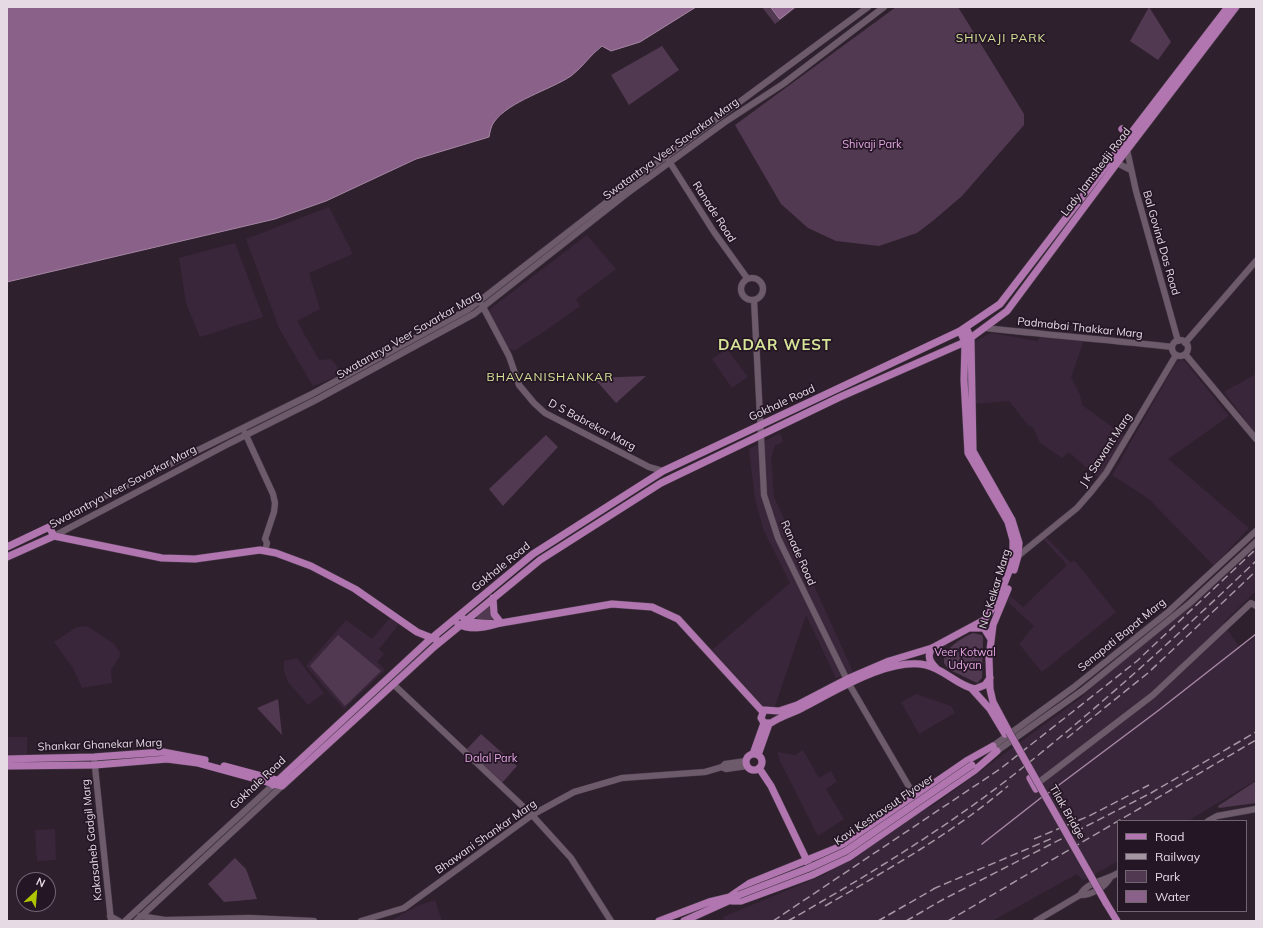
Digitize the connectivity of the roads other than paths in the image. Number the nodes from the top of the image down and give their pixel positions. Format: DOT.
graph roads {
  1 [pos="868,7"];
  2 [pos="884,7"];
  3 [pos="1228,7"];
  4 [pos="1236,7"];
  5 [pos="1122,129"];
  6 [pos="1128,138"];
  7 [pos="1127,150"];
  8 [pos="666,156"];
  9 [pos="1117,162"];
  10 [pos="671,163"];
  11 [pos="1131,170"];
  12 [pos="1256,261"];
  13 [pos="746,279"];
  14 [pos="482,299"];
  15 [pos="754,300"];
  16 [pos="483,308"];
  17 [pos="986,328"];
  18 [pos="963,329"];
  19 [pos="968,340"];
  20 [pos="1181,342"];
  21 [pos="1172,347"];
  22 [pos="1184,354"];
  23 [pos="1176,355"];
  24 [pos="761,425"];
  25 [pos="245,433"];
  26 [pos="761,434"];
  27 [pos="1256,439"];
  28 [pos="663,471"];
  29 [pos="48,527"];
  30 [pos="1256,531"];
  31 [pos="54,536"];
  32 [pos="1256,542"];
  33 [pos="7,547"];
  34 [pos="263,549"];
  35 [pos="1018,556"];
  36 [pos="7,557"];
  37 [pos="493,598"];
  38 [pos="1256,606"];
  39 [pos="459,615"];
  40 [pos="452,621"];
  41 [pos="463,623"];
  42 [pos="499,624"];
  43 [pos="970,628"];
  44 [pos="991,639"];
  45 [pos="430,640"];
  46 [pos="437,645"];
  47 [pos="932,648"];
  48 [pos="938,669"];
  49 [pos="990,678"];
  50 [pos="848,682"];
  51 [pos="393,684"];
  52 [pos="971,688"];
  53 [pos="763,712"];
  54 [pos="769,723"];
  55 [pos="1007,733"];
  56 [pos="995,749"];
  57 [pos="755,754"];
  58 [pos="94,757"];
  59 [pos="7,759"];
  60 [pos="747,763"];
  61 [pos="95,765"];
  62 [pos="7,766"];
  63 [pos="759,768"];
  64 [pos="263,783"];
  65 [pos="279,783"];
  66 [pos="1036,784"];
  67 [pos="265,792"];
  68 [pos="915,797"];
  69 [pos="1256,809"];
  70 [pos="532,815"];
  71 [pos="1210,820"];
  72 [pos="808,861"];
  73 [pos="1117,874"];
  74 [pos="812,875"];
  75 [pos="729,899"];
  76 [pos="158,902"];
  77 [pos="1104,904"];
  78 [pos="132,915"];
  79 [pos="141,916"];
  80 [pos="111,918"];
  81 [pos="163,920"];
  82 [pos="119,921"];
  83 [pos="125,921"];
  84 [pos="136,921"];
  85 [pos="314,921"];
  86 [pos="362,921"];
  87 [pos="612,921"];
  88 [pos="659,921"];
  89 [pos="684,921"];
  90 [pos="1036,921"];
  91 [pos="1112,921"];
  92 [pos="1117,921"];
  1 -- 8 [label="main road, Swatantrya Veer Savarkar Marg"];
  2 -- 10 [label="main road, Swatantrya Veer Savarkar Marg"];
  3 -- 6 [label="main road, Lady Jamshedji Road"];
  4 -- 7 [label="main road, Lady Jamshedji Road"];
  5 -- 6 [label="main road"];
  6 -- 18 [label="main road, Lady Jamshedji Road"];
  7 -- 9 [label="main road, Lady Jamshedji Road"];
  7 -- 11 [label="main road, Bal Govind Das Road"];
  8 -- 10 [label="main road, Ranade Road"];
  8 -- 14 [label="main road, Swatantrya Veer Savarkar Marg"];
  9 -- 11 [label="main road"];
  9 -- 17 [label="main road, Lady Jamshedji Road"];
  10 -- 13 [label="main road, Ranade Road"];
  10 -- 16 [label="main road, Swatantrya Veer Savarkar Marg"];
  11 -- 20 [label="main road, Bal Govind Das Road"];
  12 -- 20 [label="main road"];
  13 -- 15 [label="main road"];
  13 -- 15 [label="main road"];
  14 -- 16 [label="main road, D S Babrekar Marg"];
  14 -- 25 [label="main road, Swatantrya Veer Savarkar Marg"];
  15 -- 24 [label="main road, Ranade Road"];
  16 -- 25 [label="main road, Swatantrya Veer Savarkar Marg"];
  16 -- 28 [label="main road, D S Babrekar Marg"];
  17 -- 19 [label="main road, Lady Jamshedji Road"];
  17 -- 21 [label="main road, Padmabai Thakkar Marg"];
  18 -- 19 [label="main road, N C Kelkar Marg"];
  18 -- 24 [label="main road, Gokhale Road"];
  19 -- 26 [label="main road, Gokhale Road"];
  19 -- 35 [label="main road, N C Kelkar Marg"];
  19 -- 43 [label="main road, N C Kelkar Marg"];
  20 -- 21 [label="main road"];
  20 -- 22 [label="main road"];
  21 -- 23 [label="main road"];
  22 -- 23 [label="main road"];
  22 -- 27 [label="main road"];
  23 -- 35 [label="main road, J K Sawant Marg"];
  24 -- 26 [label="main road, Ranade Road"];
  24 -- 28 [label="main road, Gokhale Road"];
  25 -- 29 [label="main road, Swatantrya Veer Savarkar Marg"];
  25 -- 31 [label="main road, Swatantrya Veer Savarkar Marg"];
  25 -- 34 [label="main road"];
  26 -- 37 [label="main road, Gokhale Road"];
  26 -- 50 [label="main road, Ranade Road"];
  28 -- 39 [label="main road, Gokhale Road"];
  29 -- 31 [label="main road"];
  29 -- 33 [label="main road, Swatantrya Veer Savarkar Marg"];
  30 -- 56 [label="main road, Senapati Bapat Marg"];
  31 -- 34 [label="main road"];
  31 -- 36 [label="main road, Swatantrya Veer Savarkar Marg"];
  32 -- 56 [label="main road, Senapati Bapat Marg"];
  34 -- 45 [label="main road"];
  35 -- 44 [label="main road, N C Kelkar Marg"];
  37 -- 41 [label="main road, Gokhale Road"];
  37 -- 42 [label="main road"];
  38 -- 66 [label="main road"];
  39 -- 40 [label="main road, Gokhale Road"];
  39 -- 41 [label="main road"];
  40 -- 41 [label="main road"];
  40 -- 45 [label="main road, Gokhale Road"];
  41 -- 42 [label="main road"];
  41 -- 46 [label="main road, Gokhale Road"];
  42 -- 53 [label="main road"];
  43 -- 44 [label="main road"];
  43 -- 47 [label="main road, N C Kelkar Marg"];
  44 -- 49 [label="main road, N C Kelkar Marg"];
  45 -- 46 [label="main road"];
  45 -- 65 [label="main road, Gokhale Road"];
  46 -- 51 [label="main road, Gokhale Road"];
  47 -- 48 [label="main road"];
  47 -- 50 [label="main road, N C Kelkar Marg"];
  48 -- 50 [label="main road, N C Kelkar Marg"];
  48 -- 52 [label="main road, N C Kelkar Marg"];
  49 -- 52 [label="main road"];
  49 -- 55 [label="main road, N C Kelkar Marg"];
  50 -- 53 [label="main road, N C Kelkar Marg"];
  50 -- 54 [label="main road, N C Kelkar Marg"];
  50 -- 68 [label="main road, Ranade Road"];
  51 -- 65 [label="main road, Gokhale Road"];
  51 -- 70 [label="main road"];
  52 -- 55 [label="main road, N C Kelkar Marg"];
  53 -- 54 [label="main road"];
  54 -- 57 [label="main road"];
  55 -- 66 [label="main road, Tilak Bridge, bridge"];
  56 -- 68 [label="main road"];
  56 -- 74 [label="main road"];
  56 -- 75 [label="main road, Kavi Keshavsut Flyover, bridge"];
  57 -- 60 [label="main road"];
  57 -- 63 [label="main road"];
  58 -- 59 [label="main road, Shankar Ghanekar Marg"];
  58 -- 61 [label="main road, Kakasaheb Gadgil Marg"];
  58 -- 65 [label="main road, Shankar Ghanekar Marg"];
  60 -- 63 [label="main road"];
  60 -- 70 [label="main road, Bhawani Shankar Marg"];
  61 -- 62 [label="main road"];
  61 -- 64 [label="main road"];
  61 -- 80 [label="main road, Kakasaheb Gadgil Marg"];
  63 -- 72 [label="main road"];
  64 -- 65 [label="main road"];
  64 -- 67 [label="main road"];
  65 -- 67 [label="main road, Gokhale Road"];
  65 -- 76 [label="main road, Gokhale Road"];
  66 -- 77 [label="main road, Tilak Bridge"];
  67 -- 78 [label="main road, Gokhale Road"];
  68 -- 72 [label="main road"];
  69 -- 71 [label="main road"];
  70 -- 86 [label="main road, Bhawani Shankar Marg"];
  70 -- 87 [label="main road"];
  72 -- 74 [label="main road"];
  72 -- 75 [label="main road"];
  73 -- 90 [label="main road"];
  74 -- 75 [label="main road"];
  75 -- 88 [label="main road"];
  75 -- 89 [label="main road"];
  76 -- 79 [label="main road, Gokhale Road"];
  76 -- 81 [label="main road"];
  77 -- 91 [label="main road"];
  77 -- 92 [label="main road"];
  78 -- 79 [label="main road"];
  78 -- 83 [label="main road, Gokhale Road"];
  79 -- 81 [label="main road"];
  79 -- 84 [label="main road, Gokhale Road"];
  80 -- 82 [label="main road"];
  81 -- 85 [label="main road"];
}
